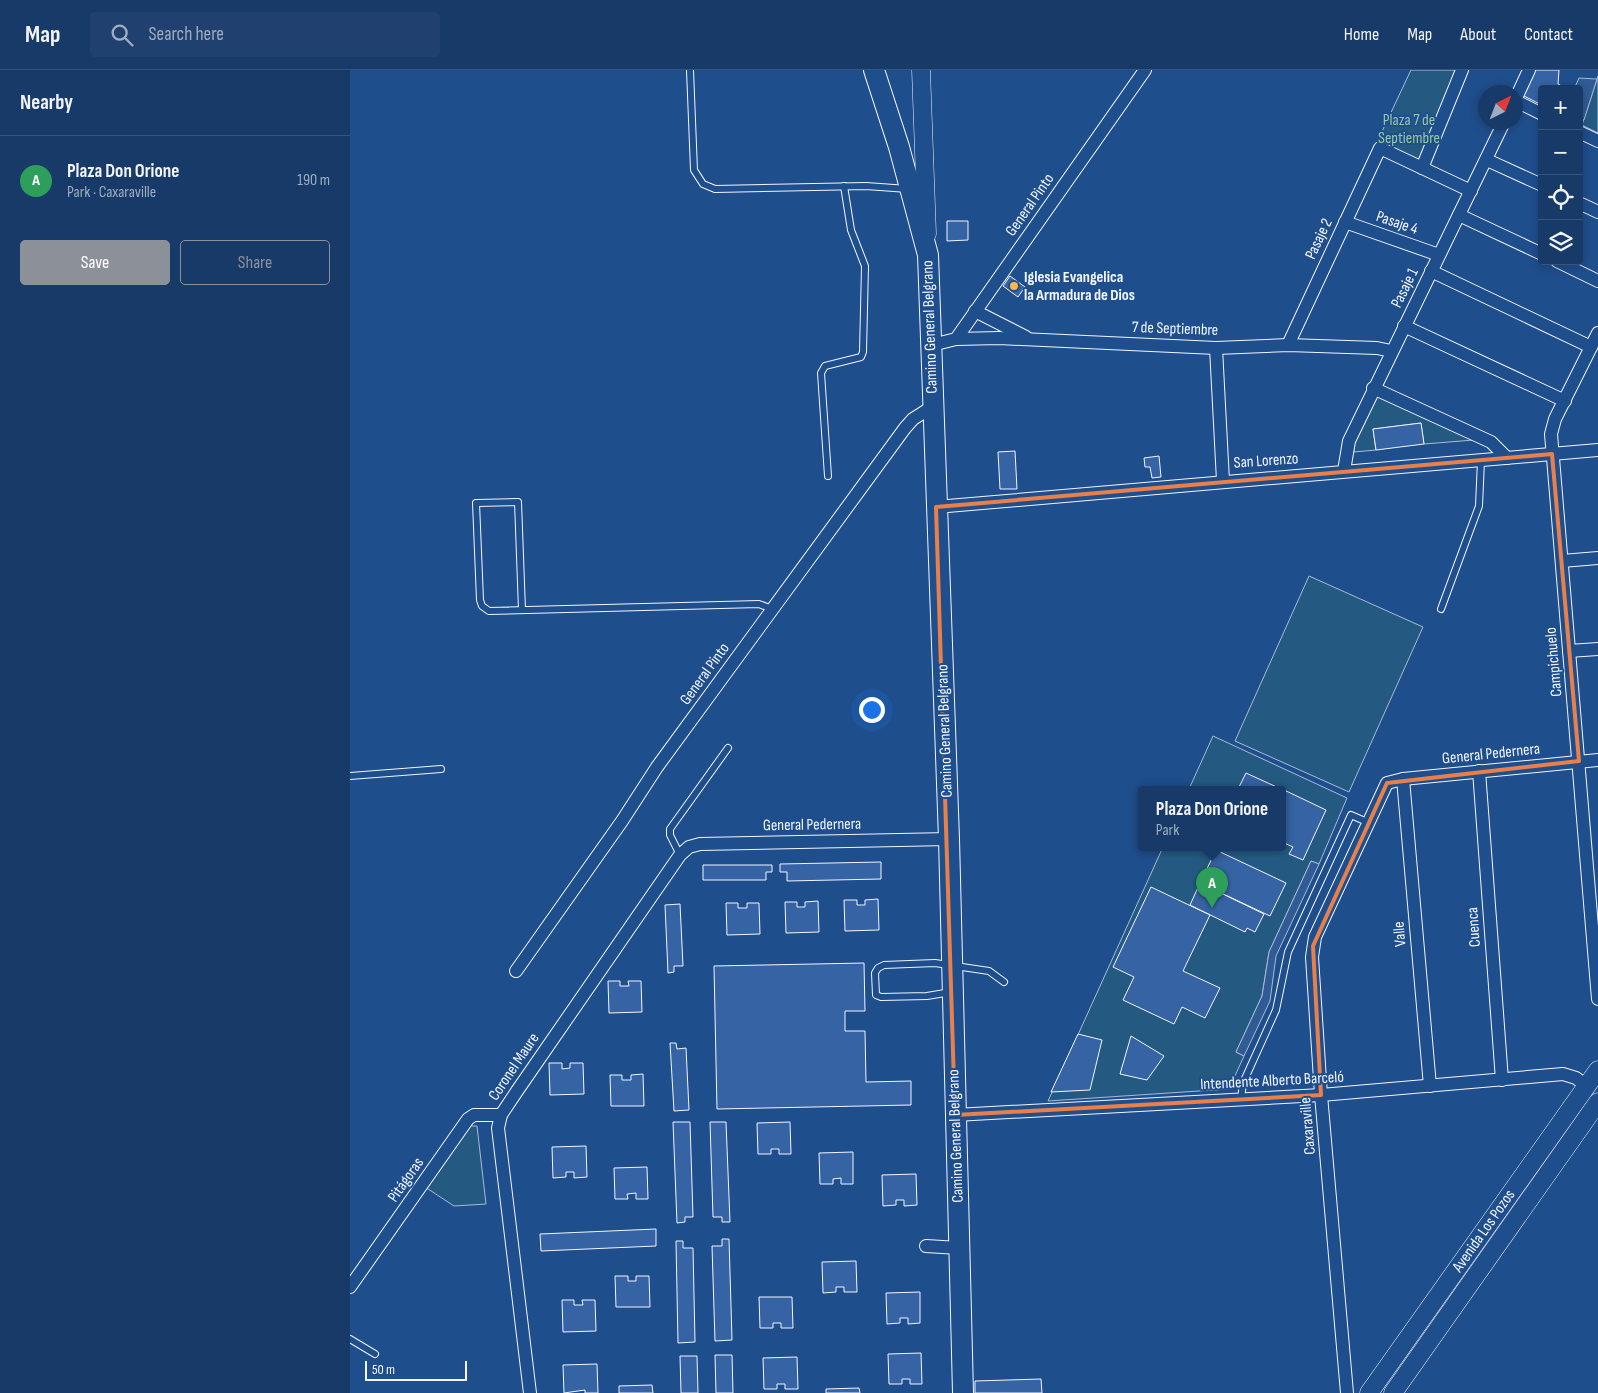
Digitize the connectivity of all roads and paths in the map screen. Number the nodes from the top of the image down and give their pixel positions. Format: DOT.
graph roads {
  1 [pos="690,70"];
  2 [pos="874,70"];
  3 [pos="921,70"];
  4 [pos="1145,70"];
  5 [pos="1462,70"];
  6 [pos="1529,70"];
  7 [pos="1522,85"];
  8 [pos="1523,104"];
  9 [pos="1538,112"];
  10 [pos="1500,130"];
  11 [pos="1583,134"];
  12 [pos="1598,141"];
  13 [pos="1487,160"];
  14 [pos="1422,168"];
  15 [pos="1538,183"];
  16 [pos="844,186"];
  17 [pos="911,189"];
  18 [pos="1470,192"];
  19 [pos="1583,205"];
  20 [pos="1598,212"];
  21 [pos="1459,216"];
  22 [pos="1344,222"];
  23 [pos="1538,252"];
  24 [pos="928,255"];
  25 [pos="1439,255"];
  26 [pos="1566,265"];
  27 [pos="1431,271"];
  28 [pos="1598,280"];
  29 [pos="975,311"];
  30 [pos="1404,326"];
  31 [pos="1598,333"];
  32 [pos="956,339"];
  33 [pos="1031,340"];
  34 [pos="932,345"];
  35 [pos="1288,345"];
  36 [pos="1591,347"];
  37 [pos="1216,348"];
  38 [pos="1392,351"];
  39 [pos="1373,388"];
  40 [pos="1565,401"];
  41 [pos="932,407"];
  42 [pos="1598,450"];
  43 [pos="1552,454"];
  44 [pos="1507,458"];
  45 [pos="1481,460"];
  46 [pos="1344,472"];
  47 [pos="828,476"];
  48 [pos="1223,481"];
  49 [pos="936,507"];
  50 [pos="1598,558"];
  51 [pos="1562,561"];
  52 [pos="1441,608"];
  53 [pos="772,609"];
  54 [pos="522,610"];
  55 [pos="1598,649"];
  56 [pos="1569,651"];
  57 [pos="728,748"];
  58 [pos="1598,760"];
  59 [pos="1579,761"];
  60 [pos="440,769"];
  61 [pos="1479,771"];
  62 [pos="350,776"];
  63 [pos="1403,779"];
  64 [pos="1387,783"];
  65 [pos="1367,822"];
  66 [pos="948,839"];
  67 [pos="680,855"];
  68 [pos="951,967"];
  69 [pos="516,971"];
  70 [pos="1004,982"];
  71 [pos="952,992"];
  72 [pos="1598,999"];
  73 [pos="1598,1070"];
  74 [pos="1502,1080"];
  75 [pos="1430,1086"];
  76 [pos="1586,1086"];
  77 [pos="1322,1095"];
  78 [pos="1241,1099"];
  79 [pos="1597,1104"];
  80 [pos="501,1115"];
  81 [pos="955,1115"];
  82 [pos="926,1246"];
  83 [pos="959,1248"];
  84 [pos="350,1287"];
  85 [pos="350,1339"];
  86 [pos="375,1354"];
  87 [pos="530,1393"];
  88 [pos="963,1393"];
  89 [pos="1347,1393"];
  90 [pos="1369,1393"];
  91 [pos="1393,1393"];
  1 -- 16 [label="lane"];
  2 -- 17 [label="main road"];
  3 -- 24 [label="street, Camino General Belgrano"];
  4 -- 29 [label="street, General Pinto"];
  5 -- 14 [label="street"];
  6 -- 7 [label="street"];
  8 -- 9 [label="street"];
  10 -- 13 [label="street, Pasaje 1"];
  11 -- 12 [label="street"];
  13 -- 15 [label="street"];
  13 -- 18 [label="street, Pasaje 1"];
  14 -- 18 [label="street"];
  14 -- 22 [label="street, Pasaje 2"];
  16 -- 17 [label="lane"];
  16 -- 47 [label="lane"];
  17 -- 24 [label="main road"];
  18 -- 21 [label="street, Pasaje 1"];
  19 -- 20 [label="street"];
  21 -- 23 [label="street"];
  21 -- 25 [label="street, Pasaje 1"];
  22 -- 25 [label="street, Pasaje 4"];
  22 -- 35 [label="street, Pasaje 2"];
  24 -- 34 [label="main road, Camino General Belgrano"];
  25 -- 27 [label="street, Pasaje 1"];
  26 -- 28 [label="street"];
  27 -- 30 [label="street, Pasaje 1"];
  27 -- 36 [label="street"];
  29 -- 32 [label="street, General Pinto"];
  29 -- 33 [label="street"];
  30 -- 38 [label="street, Pasaje 1"];
  30 -- 40 [label="street"];
  31 -- 36 [label="street, Campichuelo"];
  32 -- 33 [label="street, 7 de Septiembre"];
  32 -- 34 [label="street"];
  33 -- 37 [label="street, 7 de Septiembre"];
  34 -- 41 [label="main road, Camino General Belgrano"];
  35 -- 37 [label="street, 7 de Septiembre"];
  35 -- 38 [label="street, 7 de Septiembre"];
  36 -- 40 [label="street, Campichuelo"];
  37 -- 48 [label="street"];
  38 -- 39 [label="street, Pasaje 1"];
  39 -- 44 [label="street"];
  39 -- 46 [label="street, Pasaje 1"];
  40 -- 43 [label="street, Campichuelo"];
  41 -- 49 [label="main road, Camino General Belgrano"];
  41 -- 53 [label="street, General Pinto"];
  42 -- 43 [label="street, San Lorenzo"];
  43 -- 44 [label="street, San Lorenzo"];
  43 -- 51 [label="street, Campichuelo"];
  44 -- 45 [label="street, San Lorenzo"];
  45 -- 46 [label="street, San Lorenzo"];
  45 -- 52 [label="lane"];
  46 -- 48 [label="street, San Lorenzo"];
  48 -- 49 [label="street, San Lorenzo"];
  49 -- 66 [label="main road, Camino General Belgrano"];
  50 -- 51 [label="street"];
  51 -- 56 [label="street, Campichuelo"];
  53 -- 54 [label="lane"];
  53 -- 69 [label="street, General Pinto"];
  54 -- 54 [label="lane"];
  55 -- 56 [label="street"];
  56 -- 59 [label="street, Campichuelo"];
  57 -- 67 [label="lane"];
  58 -- 59 [label="street, General Pedernera"];
  59 -- 61 [label="street, General Pedernera"];
  59 -- 72 [label="street, Campichuelo"];
  60 -- 62 [label="lane"];
  61 -- 63 [label="street, General Pedernera"];
  61 -- 74 [label="street, Cuenca"];
  63 -- 64 [label="street, General Pedernera"];
  63 -- 75 [label="street, Valle"];
  64 -- 65 [label="street, Caxaraville"];
  65 -- 77 [label="street, Caxaraville"];
  65 -- 78 [label="lane"];
  66 -- 67 [label="street, General Pedernera"];
  66 -- 68 [label="main road, Camino General Belgrano"];
  67 -- 80 [label="street, Coronel Maure"];
  68 -- 70 [label="lane"];
  68 -- 71 [label="main road, Camino General Belgrano"];
  68 -- 71 [label="lane"];
  71 -- 81 [label="main road, Camino General Belgrano"];
  73 -- 76 [label="street, Avenida Los Pozos"];
  74 -- 75 [label="street, Intendente Alberto Barceló"];
  74 -- 76 [label="street, Intendente Alberto Barceló"];
  75 -- 77 [label="street, Intendente Alberto Barceló"];
  76 -- 90 [label="street, Avenida Los Pozos"];
  77 -- 78 [label="street, Intendente Alberto Barceló"];
  77 -- 89 [label="street, Caxaraville"];
  78 -- 81 [label="street, Intendente Alberto Barceló"];
  79 -- 91 [label="street, Avenida Los Pozos"];
  80 -- 84 [label="street, Pitágoras"];
  80 -- 87 [label="street, Coronel Maure"];
  81 -- 83 [label="main road, Camino General Belgrano"];
  82 -- 83 [label="street"];
  83 -- 88 [label="main road, Camino General Belgrano"];
  85 -- 86 [label="lane"];
}
